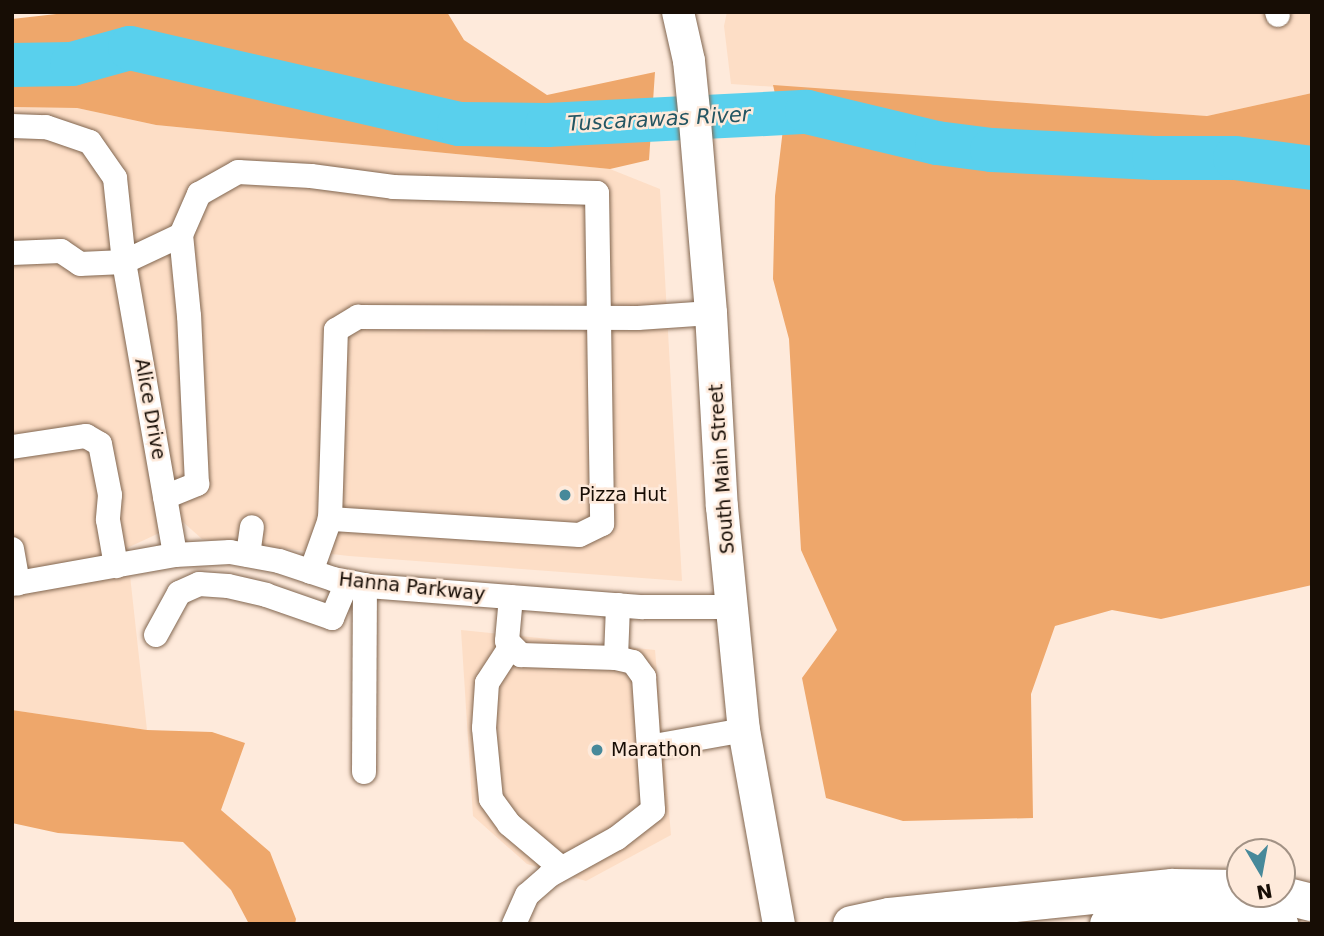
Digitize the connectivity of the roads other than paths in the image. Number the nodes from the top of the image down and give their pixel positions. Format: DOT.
graph roads {
  1 [pos="678,12"];
  2 [pos="12,126"];
  3 [pos="181,235"];
  4 [pos="12,253"];
  5 [pos="124,262"];
  6 [pos="711,313"];
  7 [pos="599,318"];
  8 [pos="12,447"];
  9 [pos="165,497"];
  10 [pos="330,519"];
  11 [pos="252,527"];
  12 [pos="12,549"];
  13 [pos="184,554"];
  14 [pos="248,555"];
  15 [pos="116,566"];
  16 [pos="311,572"];
  17 [pos="15,584"];
  18 [pos="199,584"];
  19 [pos="356,584"];
  20 [pos="511,597"];
  21 [pos="618,605"];
  22 [pos="734,607"];
  23 [pos="156,635"];
  24 [pos="511,646"];
  25 [pos="616,658"];
  26 [pos="744,730"];
  27 [pos="649,747"];
  28 [pos="364,772"];
  29 [pos="561,868"];
  30 [pos="1226,888"];
  31 [pos="514,924"];
  32 [pos="779,924"];
  33 [pos="851,924"];
  34 [pos="1108,924"];
  35 [pos="1279,924"];
  1 -- 6 [label="main road, South Main Street"];
  2 -- 5 [label="street, Alice Drive"];
  3 -- 5 [label="street"];
  3 -- 7 [label="street"];
  3 -- 9 [label="street"];
  4 -- 5 [label="street"];
  5 -- 9 [label="street, Alice Drive"];
  6 -- 7 [label="street"];
  6 -- 22 [label="main road, South Main Street"];
  7 -- 10 [label="street"];
  7 -- 10 [label="street"];
  8 -- 15 [label="street"];
  9 -- 13 [label="street, Alice Drive"];
  10 -- 16 [label="street"];
  11 -- 14 [label="street"];
  12 -- 17 [label="street"];
  13 -- 14 [label="street, Hanna Parkway"];
  13 -- 15 [label="street, Hanna Parkway"];
  13 -- 18 [label="street, Alice Drive"];
  14 -- 16 [label="street, Hanna Parkway"];
  15 -- 17 [label="street, Hanna Parkway"];
  16 -- 19 [label="street, Hanna Parkway"];
  18 -- 19 [label="street"];
  18 -- 23 [label="street"];
  19 -- 20 [label="street, Hanna Parkway"];
  19 -- 28 [label="street"];
  20 -- 21 [label="street, Hanna Parkway"];
  20 -- 24 [label="street"];
  21 -- 22 [label="street, Hanna Parkway"];
  21 -- 25 [label="street"];
  22 -- 26 [label="main road, South Main Street"];
  24 -- 25 [label="street"];
  24 -- 29 [label="street"];
  25 -- 27 [label="street"];
  26 -- 27 [label="street"];
  26 -- 32 [label="main road, South Main Street"];
  27 -- 29 [label="street"];
  29 -- 31 [label="street"];
  30 -- 33 [label="highway"];
  34 -- 35 [label="highway"];
}
